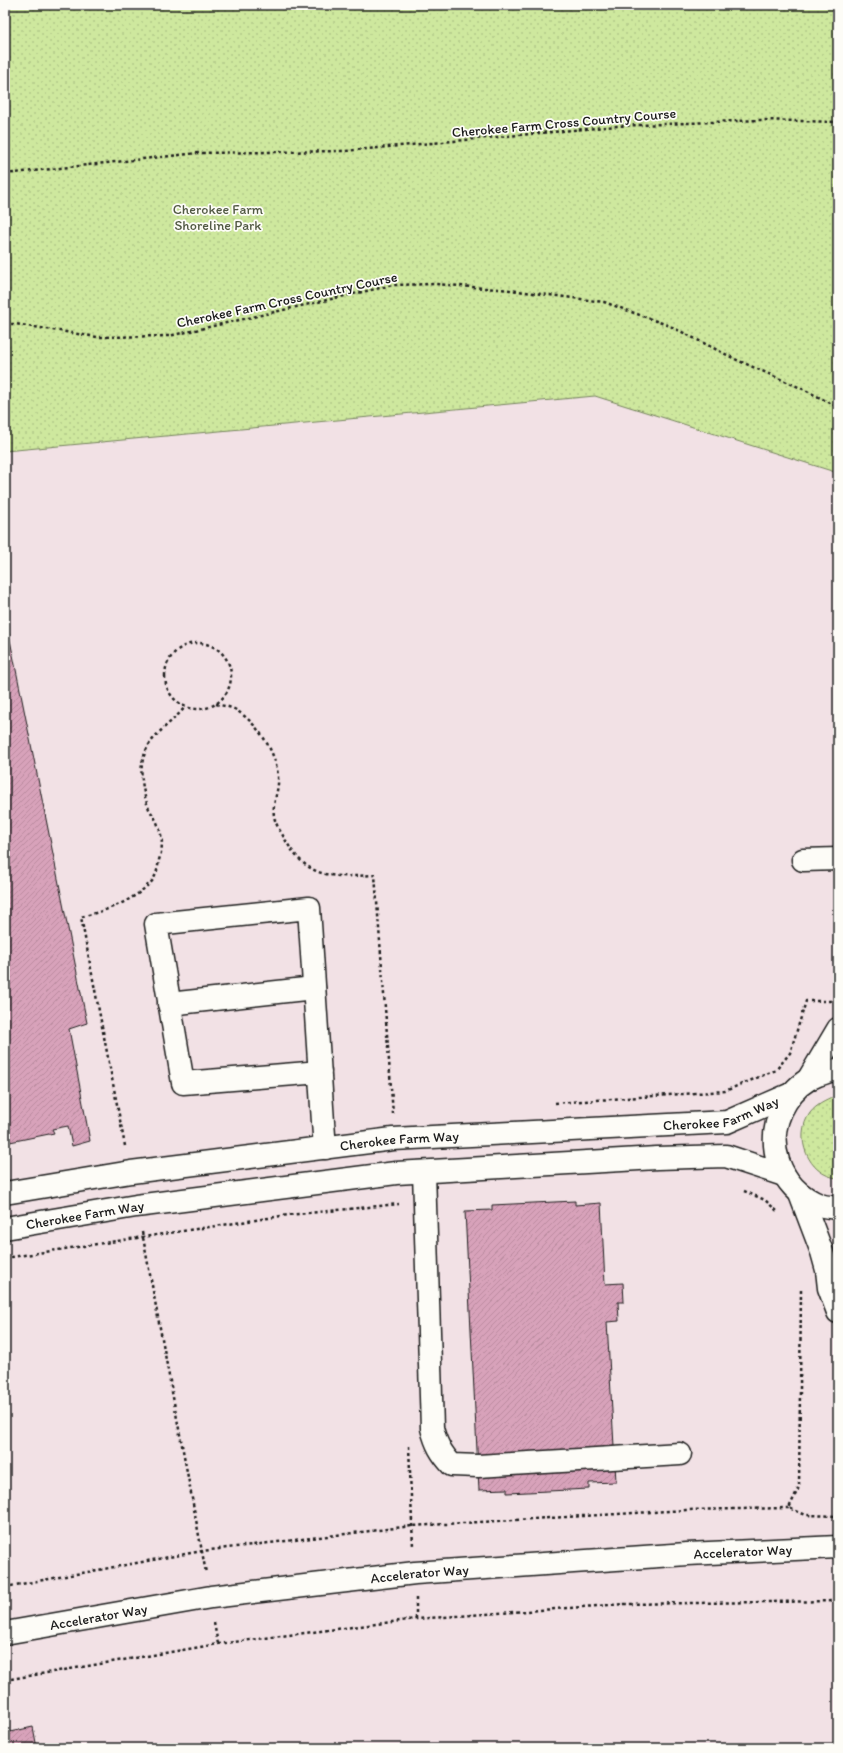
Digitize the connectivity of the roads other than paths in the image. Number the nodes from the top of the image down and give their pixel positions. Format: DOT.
graph roads {
  1 [pos="838,859"];
  2 [pos="803,860"];
  3 [pos="314,988"];
  4 [pos="170,1004"];
  5 [pos="838,1029"];
  6 [pos="838,1070"];
  7 [pos="320,1072"];
  8 [pos="810,1078"];
  9 [pos="791,1094"];
  10 [pos="325,1148"];
  11 [pos="424,1172"];
  12 [pos="784,1176"];
  13 [pos="5,1193"];
  14 [pos="800,1194"];
  15 [pos="838,1208"];
  16 [pos="5,1228"];
  17 [pos="838,1312"];
  18 [pos="680,1454"];
  19 [pos="838,1547"];
  20 [pos="5,1633"];
  1 -- 2 [label="street"];
  3 -- 4 [label="street"];
  3 -- 4 [label="street"];
  3 -- 7 [label="street"];
  4 -- 7 [label="street"];
  5 -- 8 [label="street"];
  6 -- 8 [label="street"];
  7 -- 10 [label="street"];
  8 -- 9 [label="street"];
  9 -- 10 [label="street, Cherokee Farm Way"];
  9 -- 12 [label="street"];
  10 -- 13 [label="street, Cherokee Farm Way"];
  11 -- 12 [label="street, Cherokee Farm Way"];
  11 -- 16 [label="street, Cherokee Farm Way"];
  11 -- 18 [label="street"];
  12 -- 14 [label="street"];
  14 -- 15 [label="street"];
  14 -- 17 [label="street"];
  19 -- 20 [label="street, Accelerator Way"];
}
